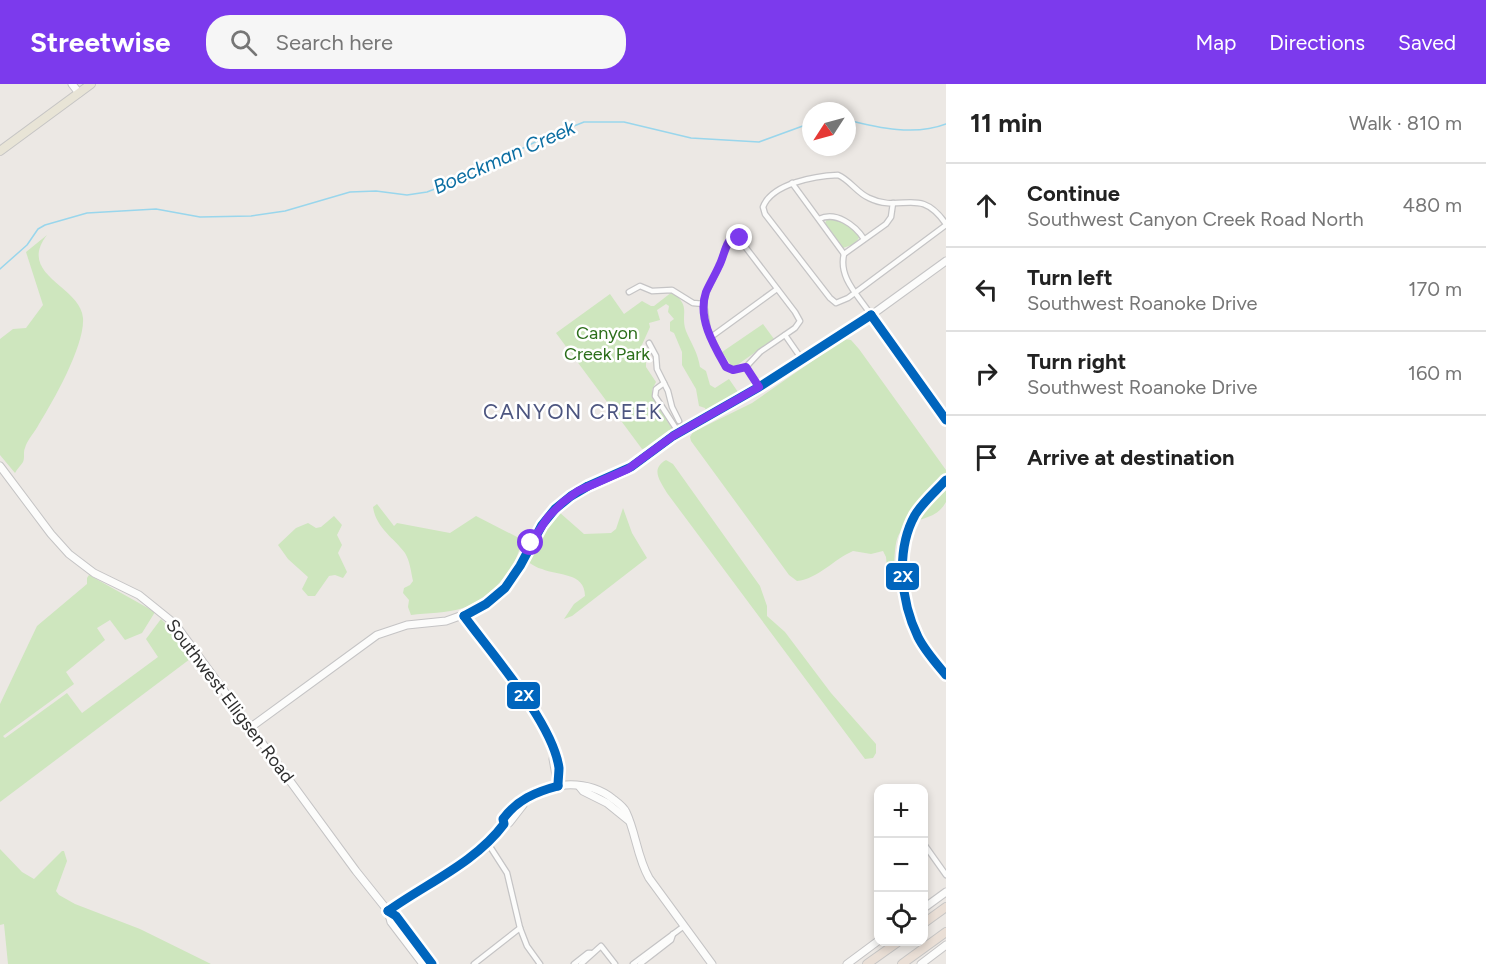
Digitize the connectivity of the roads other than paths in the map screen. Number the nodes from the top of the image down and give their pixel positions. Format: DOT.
graph roads {
  1 [pos="72,84"];
  2 [pos="91,84"];
  3 [pos="79,93"];
  4 [pos="0,151"];
  5 [pos="792,183"];
  6 [pos="893,203"];
  7 [pos="819,219"];
  8 [pos="946,225"];
  9 [pos="864,239"];
  10 [pos="844,254"];
  11 [pos="946,261"];
  12 [pos="777,289"];
  13 [pos="629,292"];
  14 [pos="856,292"];
  15 [pos="704,304"];
  16 [pos="871,315"];
  17 [pos="785,335"];
  18 [pos="711,337"];
  19 [pos="649,342"];
  20 [pos="801,358"];
  21 [pos="746,367"];
  22 [pos="664,383"];
  23 [pos="759,387"];
  24 [pos="946,420"];
  25 [pos="679,421"];
  26 [pos="679,433"];
  27 [pos="0,466"];
  28 [pos="946,480"];
  29 [pos="464,615"];
  30 [pos="946,675"];
  31 [pos="251,727"];
  32 [pos="558,786"];
  33 [pos="489,844"];
  34 [pos="928,850"];
  35 [pos="946,875"];
  36 [pos="946,892"];
  37 [pos="928,905"];
  38 [pos="946,907"];
  39 [pos="388,911"];
  40 [pos="928,920"];
  41 [pos="684,926"];
  42 [pos="520,928"];
  43 [pos="946,932"];
  44 [pos="673,934"];
  45 [pos="874,945"];
  46 [pos="946,945"];
  47 [pos="892,946"];
  48 [pos="591,953"];
  49 [pos="476,963"];
  50 [pos="423,964"];
  51 [pos="432,964"];
  52 [pos="540,964"];
  53 [pos="573,964"];
  54 [pos="581,964"];
  55 [pos="615,964"];
  56 [pos="633,964"];
  57 [pos="640,964"];
  58 [pos="712,964"];
  59 [pos="847,964"];
  60 [pos="867,964"];
  61 [pos="902,964"];
  62 [pos="921,964"];
  1 -- 3 [label="main road"];
  2 -- 3 [label="main road"];
  3 -- 4 [label="main road"];
  5 -- 6 [label="street"];
  5 -- 7 [label="street"];
  5 -- 14 [label="street"];
  6 -- 8 [label="street"];
  6 -- 9 [label="street"];
  7 -- 9 [label="street"];
  7 -- 10 [label="street"];
  8 -- 14 [label="street"];
  9 -- 10 [label="street"];
  10 -- 14 [label="street"];
  11 -- 16 [label="main road"];
  12 -- 15 [label="street"];
  12 -- 17 [label="street"];
  12 -- 18 [label="street"];
  13 -- 15 [label="street"];
  14 -- 16 [label="street"];
  15 -- 18 [label="street"];
  16 -- 20 [label="main road"];
  16 -- 24 [label="main road"];
  17 -- 20 [label="street"];
  17 -- 21 [label="street"];
  18 -- 21 [label="street"];
  19 -- 22 [label="street"];
  20 -- 23 [label="main road"];
  21 -- 23 [label="street"];
  22 -- 25 [label="street"];
  22 -- 26 [label="street"];
  23 -- 26 [label="main road"];
  26 -- 29 [label="main road"];
  27 -- 31 [label="main road, Southwest Elligsen Road"];
  28 -- 30 [label="main road"];
  29 -- 31 [label="main road"];
  29 -- 32 [label="main road"];
  31 -- 39 [label="main road, Southwest Elligsen Road"];
  32 -- 33 [label="main road"];
  32 -- 41 [label="main road"];
  33 -- 39 [label="main road"];
  33 -- 42 [label="street"];
  34 -- 35 [label="street"];
  36 -- 37 [label="main road"];
  38 -- 40 [label="highway"];
  39 -- 50 [label="main road, Southwest Elligsen Road"];
  39 -- 51 [label="main road, Southwest Elligsen Road"];
  41 -- 44 [label="street"];
  41 -- 58 [label="main road"];
  42 -- 49 [label="street"];
  42 -- 52 [label="street"];
  43 -- 61 [label="highway"];
  44 -- 56 [label="street"];
  44 -- 57 [label="street"];
  45 -- 59 [label="main road"];
  46 -- 62 [label="main road"];
  47 -- 60 [label="highway"];
  48 -- 53 [label="street"];
  48 -- 54 [label="street"];
  48 -- 55 [label="street"];
}
